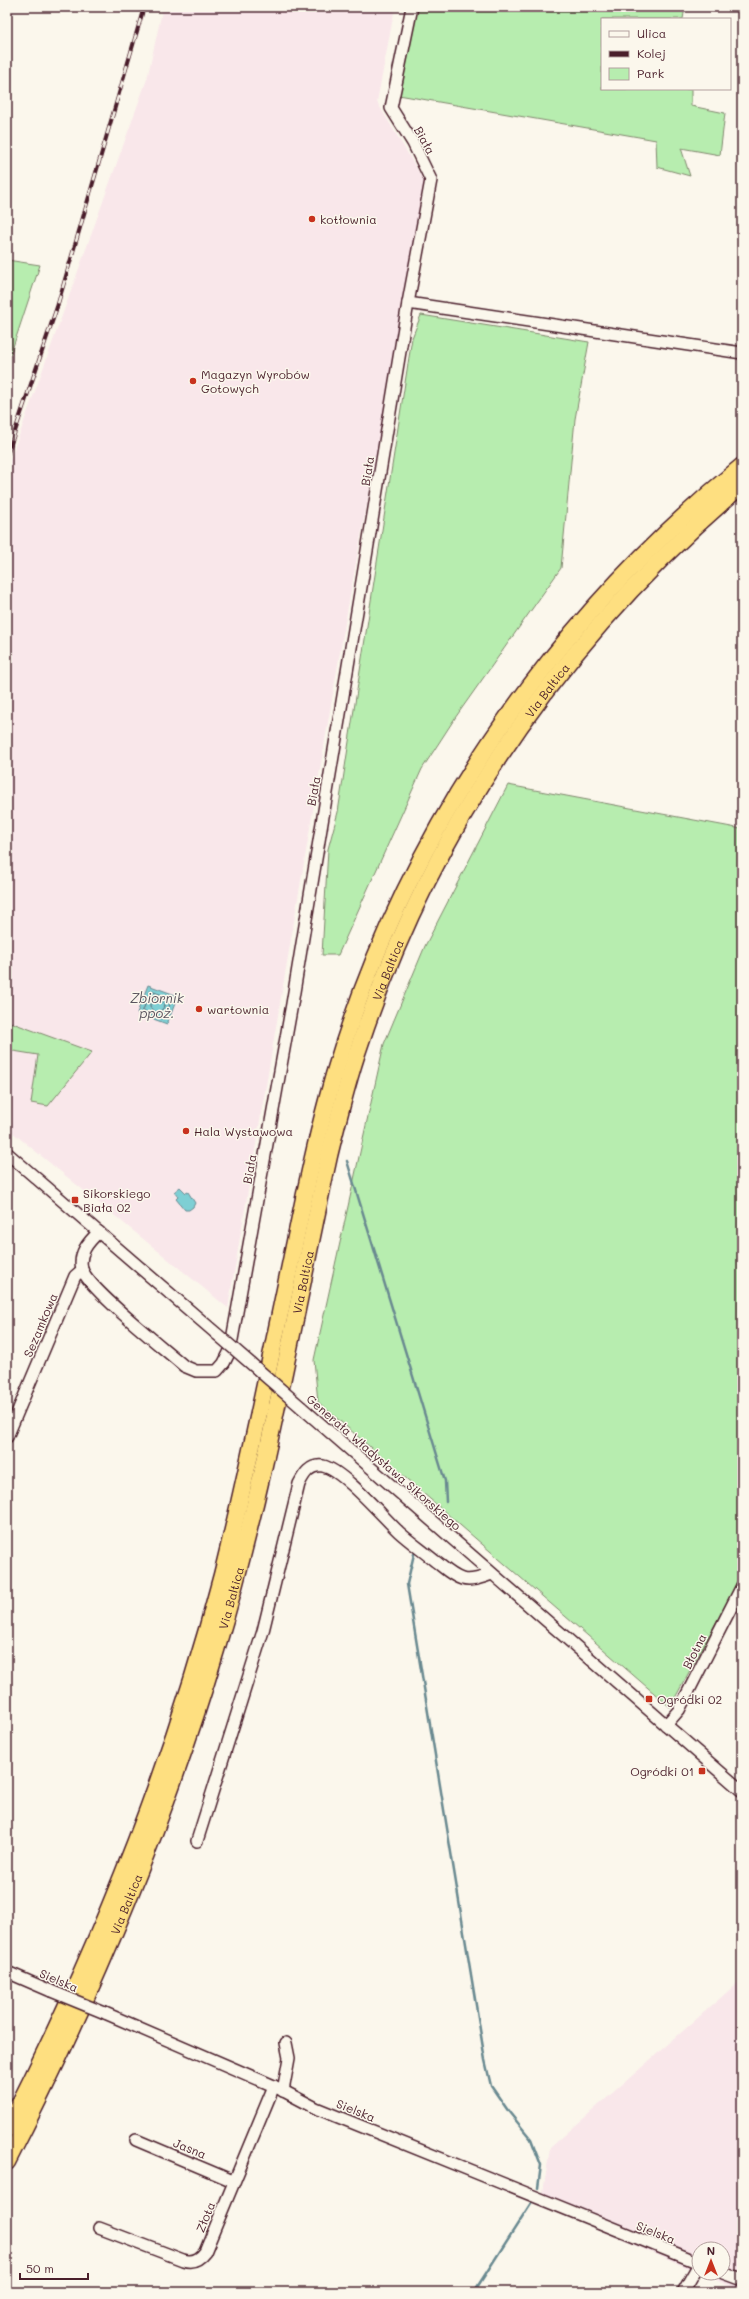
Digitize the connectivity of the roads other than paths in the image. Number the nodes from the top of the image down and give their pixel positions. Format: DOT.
graph roads {
  1 [pos="412,7"];
  2 [pos="408,303"];
  3 [pos="742,353"];
  4 [pos="742,466"];
  5 [pos="742,485"];
  6 [pos="7,1153"];
  7 [pos="98,1232"];
  8 [pos="82,1270"];
  9 [pos="7,1437"];
  10 [pos="492,1574"];
  11 [pos="742,1586"];
  12 [pos="666,1725"];
  13 [pos="742,1791"];
  14 [pos="197,1841"];
  15 [pos="7,1972"];
  16 [pos="286,2043"];
  17 [pos="279,2088"];
  18 [pos="7,2129"];
  19 [pos="136,2140"];
  20 [pos="7,2162"];
  21 [pos="234,2181"];
  22 [pos="99,2228"];
  23 [pos="691,2261"];
  24 [pos="731,2276"];
  25 [pos="691,2278"];
  26 [pos="742,2280"];
  27 [pos="683,2292"];
  1 -- 2 [label="street, Biała"];
  2 -- 3 [label="street"];
  2 -- 8 [label="street, Biała"];
  4 -- 18 [label="highway, Via Baltica"];
  5 -- 20 [label="highway, Via Baltica"];
  6 -- 7 [label="street, Generała Władysława Sikorskiego"];
  7 -- 8 [label="street"];
  7 -- 10 [label="street, Generała Władysława Sikorskiego, bridge"];
  8 -- 9 [label="street, Sezamkowa"];
  10 -- 12 [label="street, Generała Władysława Sikorskiego"];
  10 -- 14 [label="street"];
  11 -- 12 [label="street, Błotna"];
  12 -- 13 [label="street, Generała Władysława Sikorskiego"];
  15 -- 17 [label="street, Sielska, bridge"];
  16 -- 17 [label="street, Złota"];
  17 -- 21 [label="street, Złota"];
  17 -- 23 [label="street, Sielska"];
  19 -- 21 [label="street, Jasna"];
  21 -- 22 [label="street, Złota"];
  24 -- 26 [label="street"];
  25 -- 27 [label="street"];
}
